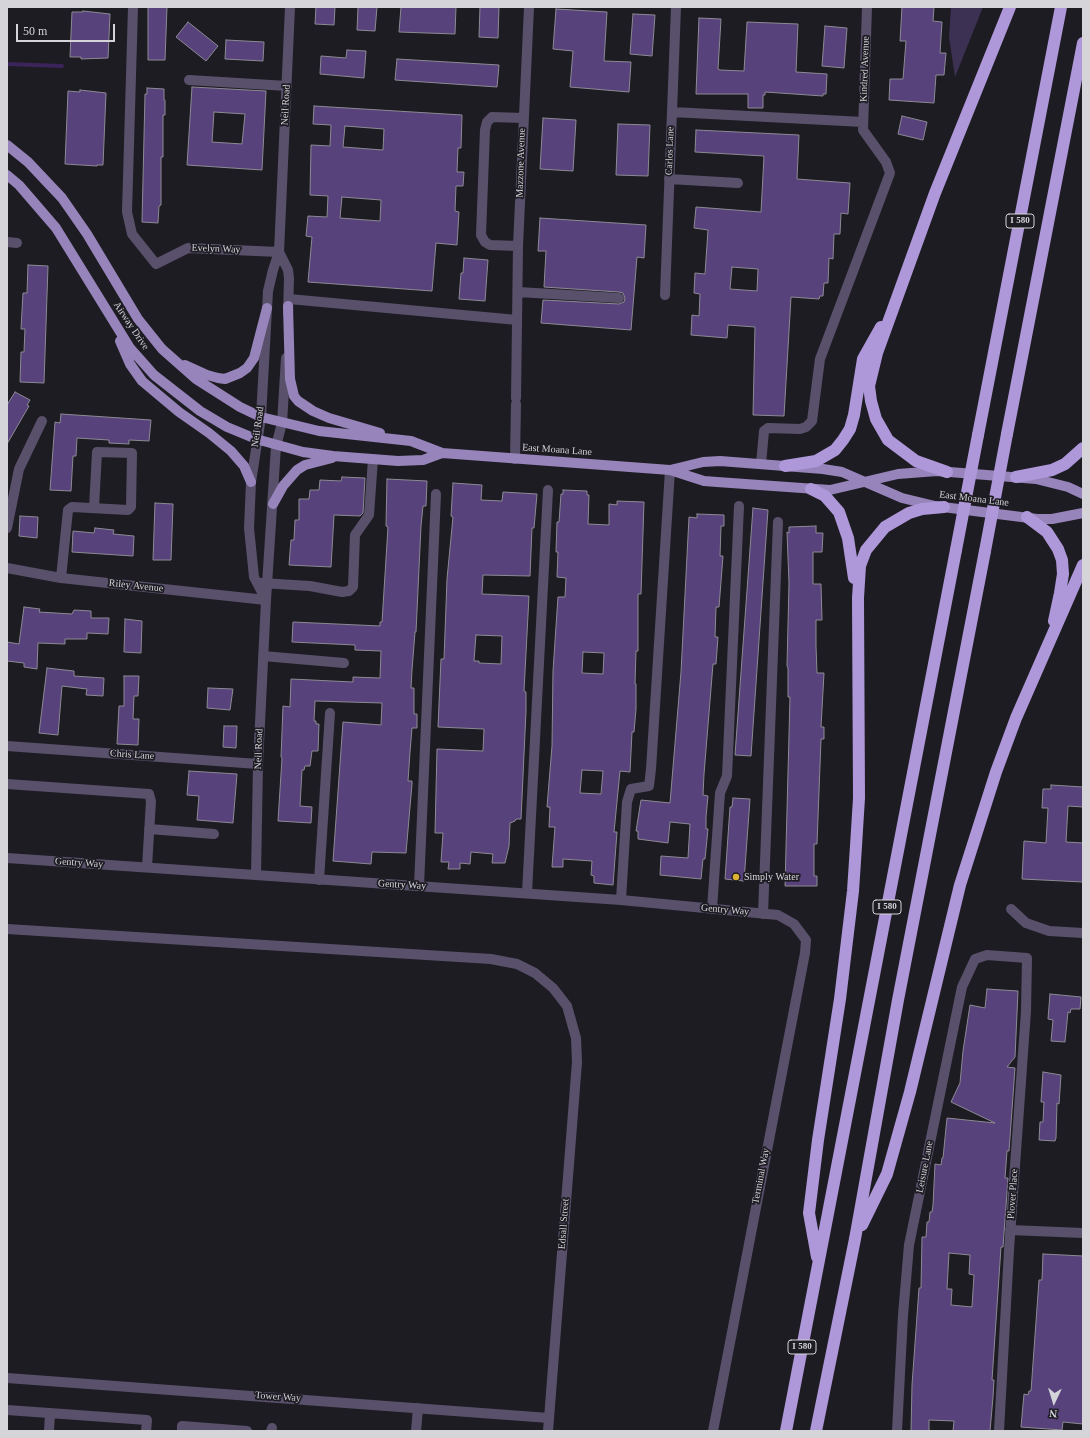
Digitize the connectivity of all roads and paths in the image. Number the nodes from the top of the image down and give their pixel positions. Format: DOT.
graph roads {
  1 [pos="133,7"];
  2 [pos="290,7"];
  3 [pos="529,7"];
  4 [pos="676,7"];
  5 [pos="867,7"];
  6 [pos="1010,7"];
  7 [pos="1061,7"];
  8 [pos="1083,43"];
  9 [pos="189,80"];
  10 [pos="287,86"];
  11 [pos="672,112"];
  12 [pos="523,118"];
  13 [pos="863,126"];
  14 [pos="7,145"];
  15 [pos="7,175"];
  16 [pos="669,179"];
  17 [pos="738,183"];
  18 [pos="518,246"];
  19 [pos="279,252"];
  20 [pos="518,292"];
  21 [pos="665,295"];
  22 [pos="619,298"];
  23 [pos="289,302"];
  24 [pos="894,305"];
  25 [pos="267,308"];
  26 [pos="108,314"];
  27 [pos="517,320"];
  28 [pos="162,349"];
  29 [pos="266,419"];
  30 [pos="42,421"];
  31 [pos="282,423"];
  32 [pos="256,439"];
  33 [pos="411,441"];
  34 [pos="276,446"];
  35 [pos="1083,448"];
  36 [pos="442,453"];
  37 [pos="342,457"];
  38 [pos="373,459"];
  39 [pos="514,459"];
  40 [pos="761,464"];
  41 [pos="785,466"];
  42 [pos="670,470"];
  43 [pos="947,472"];
  44 [pos="1016,477"];
  45 [pos="866,481"];
  46 [pos="251,482"];
  47 [pos="811,489"];
  48 [pos="548,490"];
  49 [pos="436,494"];
  50 [pos="1083,494"];
  51 [pos="273,504"];
  52 [pos="739,506"];
  53 [pos="94,508"];
  54 [pos="944,508"];
  55 [pos="1083,513"];
  56 [pos="1027,518"];
  57 [pos="778,522"];
  58 [pos="7,528"];
  59 [pos="1083,565"];
  60 [pos="7,568"];
  61 [pos="61,578"];
  62 [pos="262,583"];
  63 [pos="858,598"];
  64 [pos="266,600"];
  65 [pos="1046,653"];
  66 [pos="263,656"];
  67 [pos="344,663"];
  68 [pos="330,713"];
  69 [pos="7,746"];
  70 [pos="258,764"];
  71 [pos="7,784"];
  72 [pos="150,829"];
  73 [pos="214,834"];
  74 [pos="7,858"];
  75 [pos="147,867"];
  76 [pos="256,875"];
  77 [pos="320,880"];
  78 [pos="418,886"];
  79 [pos="526,893"];
  80 [pos="621,900"];
  81 [pos="712,909"];
  82 [pos="1011,909"];
  83 [pos="763,914"];
  84 [pos="794,924"];
  85 [pos="7,929"];
  86 [pos="1083,933"];
  87 [pos="1027,958"];
  88 [pos="1010,1230"];
  89 [pos="1083,1233"];
  90 [pos="855,1239"];
  91 [pos="819,1264"];
  92 [pos="7,1378"];
  93 [pos="418,1408"];
  94 [pos="7,1410"];
  95 [pos="50,1413"];
  96 [pos="549,1418"];
  97 [pos="49,1431"];
  98 [pos="146,1431"];
  99 [pos="182,1431"];
  100 [pos="247,1431"];
  101 [pos="416,1431"];
  102 [pos="548,1431"];
  103 [pos="713,1431"];
  104 [pos="786,1431"];
  105 [pos="816,1431"];
  106 [pos="897,1431"];
  107 [pos="999,1431"];
  1 -- 19 [label="street, Evelyn Way"];
  2 -- 10 [label="street, Neil Road"];
  3 -- 12 [label="street, Mazzone Avenue"];
  4 -- 11 [label="street, Carlos Lane"];
  5 -- 13 [label="street, Kindred Avenue"];
  6 -- 24 [label="highway"];
  7 -- 91 [label="highway, I 580, bridge"];
  8 -- 90 [label="highway, I 580, bridge"];
  9 -- 10 [label="street"];
  10 -- 19 [label="street, Neil Road"];
  11 -- 13 [label="street"];
  11 -- 16 [label="street, Carlos Lane"];
  12 -- 18 [label="street, Mazzone Avenue"];
  12 -- 18 [label="street"];
  13 -- 40 [label="street"];
  14 -- 28 [label="main road, Airway Drive"];
  15 -- 26 [label="main road, Airway Drive"];
  16 -- 17 [label="street"];
  16 -- 21 [label="street, Carlos Lane"];
  18 -- 20 [label="street, Mazzone Avenue"];
  19 -- 23 [label="street, Neil Road"];
  19 -- 25 [label="street, Neil Road"];
  20 -- 22 [label="street"];
  20 -- 27 [label="street, Mazzone Avenue"];
  23 -- 27 [label="street"];
  23 -- 31 [label="street, Neil Road"];
  23 -- 33 [label="main road"];
  24 -- 41 [label="highway"];
  24 -- 43 [label="highway"];
  25 -- 28 [label="main road"];
  25 -- 29 [label="street, Neil Road"];
  26 -- 32 [label="main road, Airway Drive"];
  26 -- 46 [label="main road"];
  27 -- 39 [label="street, Mazzone Avenue"];
  28 -- 29 [label="main road, Airway Drive"];
  29 -- 31 [label="main road, East Moana Lane"];
  29 -- 32 [label="street, Neil Road"];
  30 -- 58 [label="street"];
  31 -- 33 [label="main road, East Moana Lane"];
  31 -- 34 [label="street, Neil Road"];
  32 -- 34 [label="main road, Airway Drive"];
  32 -- 46 [label="street, Neil Road"];
  33 -- 36 [label="main road, East Moana Lane"];
  34 -- 37 [label="main road, East Moana Lane"];
  34 -- 51 [label="street, Neil Road"];
  35 -- 44 [label="highway"];
  36 -- 38 [label="main road, East Moana Lane"];
  36 -- 39 [label="main road, East Moana Lane"];
  37 -- 38 [label="main road, East Moana Lane"];
  37 -- 51 [label="main road"];
  38 -- 62 [label="street"];
  39 -- 42 [label="main road, East Moana Lane"];
  40 -- 41 [label="main road, East Moana Lane"];
  40 -- 42 [label="main road, East Moana Lane"];
  41 -- 45 [label="main road, East Moana Lane"];
  42 -- 47 [label="main road, East Moana Lane"];
  42 -- 80 [label="street"];
  43 -- 44 [label="main road, East Moana Lane"];
  43 -- 45 [label="main road, East Moana Lane"];
  44 -- 50 [label="main road, East Moana Lane"];
  45 -- 47 [label="main road, East Moana Lane"];
  45 -- 54 [label="main road, East Moana Lane"];
  46 -- 62 [label="street, Neil Road"];
  47 -- 63 [label="highway"];
  48 -- 79 [label="street"];
  49 -- 78 [label="street"];
  51 -- 62 [label="street, Neil Road"];
  52 -- 81 [label="street"];
  53 -- 53 [label="street"];
  53 -- 61 [label="street"];
  54 -- 56 [label="main road, East Moana Lane"];
  54 -- 63 [label="highway"];
  55 -- 56 [label="main road, East Moana Lane"];
  56 -- 65 [label="highway"];
  57 -- 83 [label="street"];
  59 -- 65 [label="highway"];
  60 -- 61 [label="street, Riley Avenue"];
  61 -- 64 [label="street, Riley Avenue"];
  62 -- 64 [label="street, Neil Road"];
  63 -- 91 [label="highway"];
  64 -- 66 [label="street, Neil Road"];
  65 -- 90 [label="highway"];
  66 -- 67 [label="street"];
  66 -- 70 [label="street, Neil Road"];
  68 -- 77 [label="street"];
  69 -- 70 [label="street, Chris Lane"];
  70 -- 76 [label="street, Neil Road"];
  71 -- 72 [label="street"];
  72 -- 73 [label="street"];
  72 -- 75 [label="street"];
  74 -- 75 [label="street, Gentry Way"];
  75 -- 76 [label="street, Gentry Way"];
  76 -- 77 [label="street, Gentry Way"];
  77 -- 78 [label="street, Gentry Way"];
  78 -- 79 [label="street, Gentry Way"];
  79 -- 80 [label="street, Gentry Way"];
  80 -- 81 [label="street, Gentry Way"];
  81 -- 83 [label="street, Gentry Way"];
  82 -- 86 [label="street"];
  83 -- 84 [label="street, Gentry Way"];
  84 -- 103 [label="street, Terminal Way"];
  85 -- 96 [label="street, Edsall Street"];
  87 -- 88 [label="street, Plover Place"];
  87 -- 106 [label="street, Leisure Lane"];
  88 -- 89 [label="street"];
  88 -- 107 [label="street, Plover Place"];
  90 -- 105 [label="highway, I 580"];
  91 -- 104 [label="highway, I 580"];
  92 -- 93 [label="street, Tower Way"];
  93 -- 96 [label="street, Tower Way"];
  93 -- 101 [label="street"];
  94 -- 95 [label="street"];
  95 -- 97 [label="street"];
  95 -- 98 [label="street"];
  96 -- 102 [label="street, Edsall Street"];
  99 -- 100 [label="street"];
}
